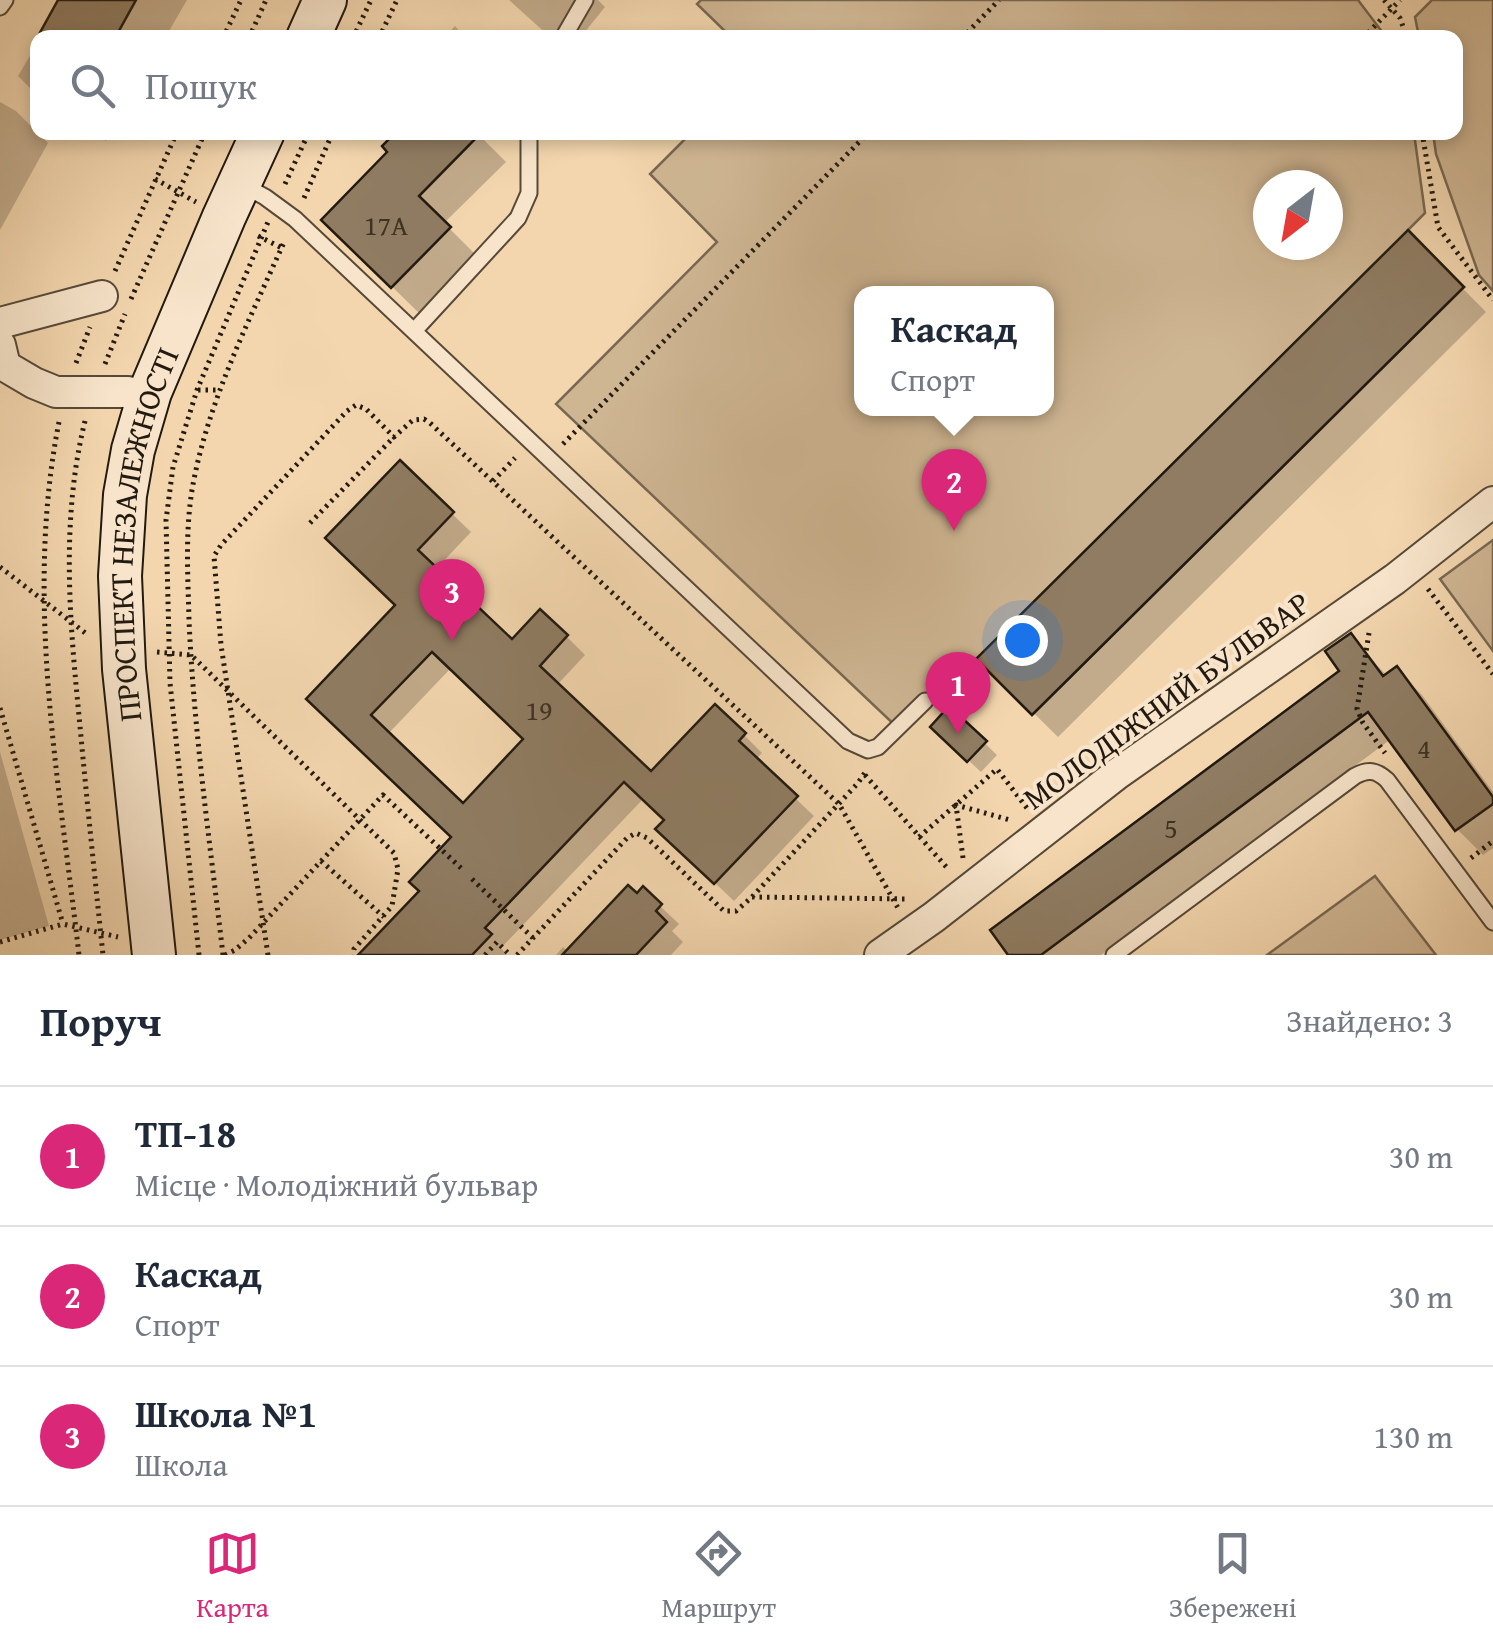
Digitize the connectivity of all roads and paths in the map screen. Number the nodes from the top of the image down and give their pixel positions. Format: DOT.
graph roads {
  1 [pos="5,0"];
  2 [pos="240,0"];
  3 [pos="266,0"];
  4 [pos="325,0"];
  5 [pos="371,0"];
  6 [pos="397,0"];
  7 [pos="585,0"];
  8 [pos="999,0"];
  9 [pos="1384,0"];
  10 [pos="1400,0"];
  11 [pos="0,7"];
  12 [pos="1392,8"];
  13 [pos="226,30"];
  14 [pos="253,30"];
  15 [pos="312,30"];
  16 [pos="357,30"];
  17 [pos="383,30"];
  18 [pos="568,30"];
  19 [pos="970,30"];
  20 [pos="1371,30"];
  21 [pos="1405,30"];
  22 [pos="173,140"];
  23 [pos="262,140"];
  24 [pos="302,140"];
  25 [pos="330,140"];
  26 [pos="529,140"];
  27 [pos="861,140"];
  28 [pos="1423,140"];
  29 [pos="258,194"];
  30 [pos="295,219"];
  31 [pos="102,296"];
  32 [pos="1493,300"];
  33 [pos="0,323"];
  34 [pos="414,331"];
  35 [pos="2,360"];
  36 [pos="197,390"];
  37 [pos="220,390"];
  38 [pos="184,391"];
  39 [pos="128,392"];
  40 [pos="66,393"];
  41 [pos="394,436"];
  42 [pos="530,442"];
  43 [pos="548,459"];
  44 [pos="493,481"];
  45 [pos="1493,502"];
  46 [pos="310,523"];
  47 [pos="0,567"];
  48 [pos="1411,567"];
  49 [pos="1368,598"];
  50 [pos="44,603"];
  51 [pos="87,634"];
  52 [pos="143,650"];
  53 [pos="169,653"];
  54 [pos="191,655"];
  55 [pos="1493,674"];
  56 [pos="228,691"];
  57 [pos="925,701"];
  58 [pos="0,708"];
  59 [pos="1385,754"];
  60 [pos="839,804"];
  61 [pos="956,805"];
  62 [pos="361,819"];
  63 [pos="1043,830"];
  64 [pos="919,837"];
  65 [pos="1493,841"];
  66 [pos="321,861"];
  67 [pos="1464,862"];
  68 [pos="460,868"];
  69 [pos="472,879"];
  70 [pos="961,895"];
  71 [pos="752,897"];
  72 [pos="892,899"];
  73 [pos="384,917"];
  74 [pos="1493,922"];
  75 [pos="264,923"];
  76 [pos="63,924"];
  77 [pos="76,926"];
  78 [pos="912,933"];
  79 [pos="533,938"];
  80 [pos="0,942"];
  81 [pos="142,948"];
  82 [pos="79,955"];
  83 [pos="198,955"];
  84 [pos="224,955"];
  85 [pos="268,955"];
  86 [pos="352,955"];
  87 [pos="485,955"];
  88 [pos="513,955"];
  89 [pos="880,955"];
  90 [pos="1114,955"];
  1 -- 11 [label="lane"];
  2 -- 13 [label="path"];
  3 -- 14 [label="path"];
  4 -- 15 [label="street"];
  5 -- 16 [label="path"];
  6 -- 17 [label="path"];
  7 -- 18 [label="lane"];
  8 -- 19 [label="path"];
  9 -- 12 [label="path"];
  10 -- 12 [label="path"];
  12 -- 20 [label="path"];
  12 -- 21 [label="path"];
  22 -- 31 [label="path"];
  23 -- 29 [label="street, ПРОСПЕКТ НЕЗАЛЕЖНОСТІ"];
  24 -- 29 [label="path"];
  25 -- 30 [label="path"];
  26 -- 34 [label="lane"];
  27 -- 43 [label="path"];
  28 -- 32 [label="path"];
  29 -- 30 [label="lane"];
  29 -- 36 [label="path"];
  29 -- 81 [label="street, ПРОСПЕКТ НЕЗАЛЕЖНОСТІ"];
  30 -- 34 [label="lane"];
  30 -- 37 [label="path"];
  31 -- 33 [label="street"];
  31 -- 40 [label="path"];
  34 -- 42 [label="lane"];
  35 -- 40 [label="street"];
  36 -- 37 [label="path"];
  36 -- 38 [label="path"];
  36 -- 53 [label="path"];
  37 -- 54 [label="path"];
  39 -- 40 [label="street"];
  40 -- 50 [label="path"];
  41 -- 44 [label="path"];
  41 -- 46 [label="path"];
  41 -- 56 [label="path"];
  42 -- 43 [label="lane"];
  42 -- 44 [label="path"];
  43 -- 57 [label="lane"];
  44 -- 60 [label="path"];
  45 -- 48 [label="street, МОЛОДІЖНИЙ БУЛЬВАР"];
  47 -- 50 [label="path"];
  48 -- 49 [label="street, МОЛОДІЖНИЙ БУЛЬВАР"];
  48 -- 55 [label="path"];
  49 -- 59 [label="path"];
  49 -- 63 [label="street, МОЛОДІЖНИЙ БУЛЬВАР"];
  50 -- 51 [label="path"];
  50 -- 77 [label="path"];
  52 -- 53 [label="path"];
  53 -- 54 [label="path"];
  53 -- 83 [label="path"];
  54 -- 56 [label="path"];
  54 -- 84 [label="path"];
  56 -- 62 [label="path"];
  56 -- 75 [label="path"];
  58 -- 76 [label="path"];
  60 -- 64 [label="path"];
  60 -- 71 [label="path"];
  60 -- 72 [label="path"];
  61 -- 63 [label="path"];
  61 -- 63 [label="path"];
  61 -- 64 [label="path"];
  61 -- 70 [label="path"];
  62 -- 66 [label="path"];
  62 -- 68 [label="path"];
  62 -- 73 [label="path"];
  63 -- 70 [label="street, МОЛОДІЖНИЙ БУЛЬВАР"];
  64 -- 70 [label="path"];
  65 -- 67 [label="path"];
  66 -- 73 [label="path"];
  66 -- 75 [label="path"];
  69 -- 79 [label="path"];
  70 -- 72 [label="path"];
  70 -- 78 [label="street, МОЛОДІЖНИЙ БУЛЬВАР"];
  71 -- 72 [label="path"];
  71 -- 79 [label="path"];
  72 -- 78 [label="path"];
  73 -- 86 [label="path"];
  74 -- 90 [label="lane"];
  75 -- 84 [label="path"];
  75 -- 85 [label="path"];
  76 -- 77 [label="path"];
  76 -- 80 [label="path"];
  77 -- 81 [label="path"];
  77 -- 82 [label="path"];
  78 -- 89 [label="street, МОЛОДІЖНИЙ БУЛЬВАР"];
  79 -- 88 [label="path"];
  87 -- 88 [label="path"];
}
